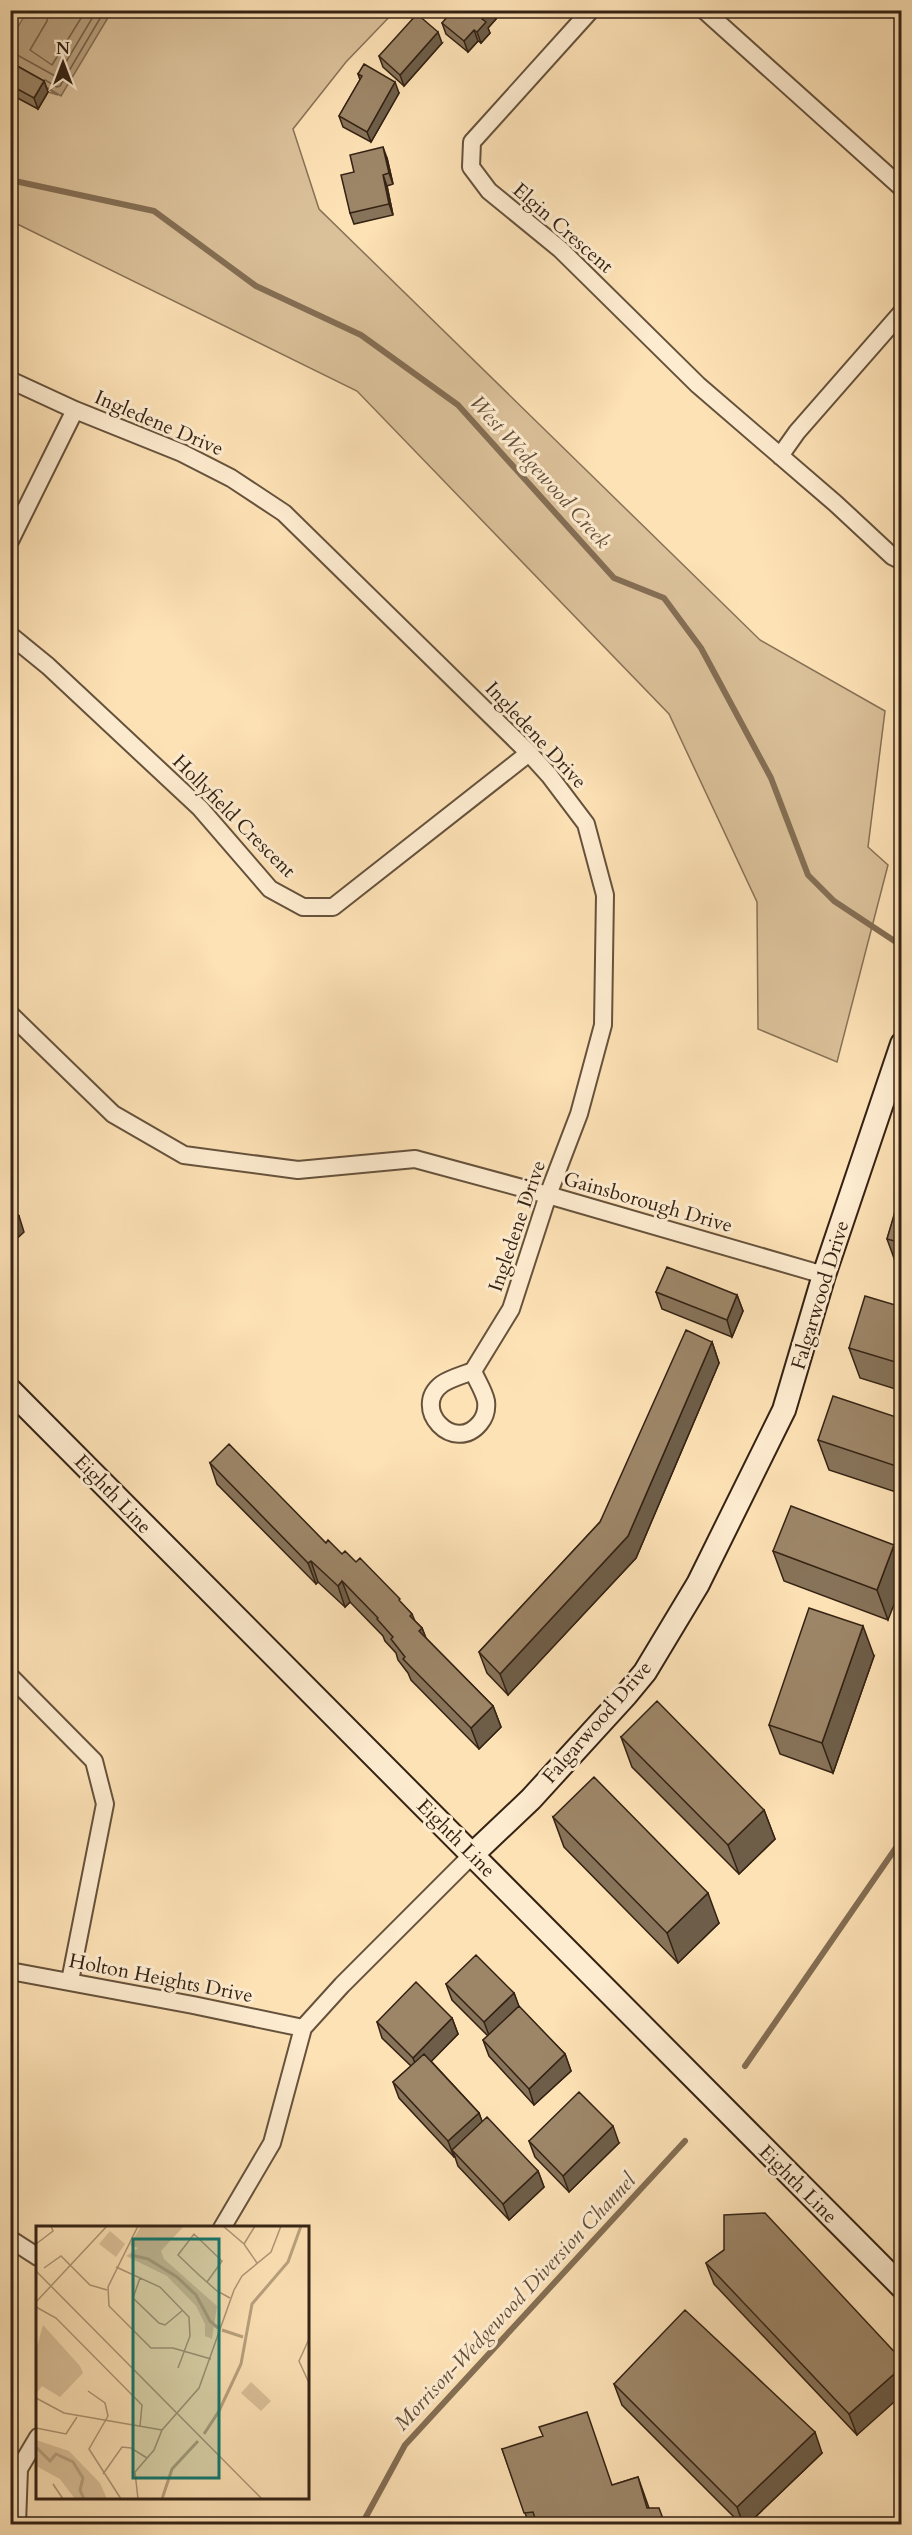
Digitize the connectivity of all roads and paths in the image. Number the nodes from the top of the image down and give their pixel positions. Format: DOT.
graph roads {
  1 [pos="591,10"];
  2 [pos="704,10"];
  3 [pos="902,188"];
  4 [pos="902,312"];
  5 [pos="10,380"];
  6 [pos="75,410"];
  7 [pos="780,456"];
  8 [pos="10,541"];
  9 [pos="902,561"];
  10 [pos="10,635"];
  11 [pos="529,753"];
  12 [pos="10,1014"];
  13 [pos="902,1044"];
  14 [pos="548,1195"];
  15 [pos="824,1275"];
  16 [pos="473,1371"];
  17 [pos="10,1390"];
  18 [pos="10,1676"];
  19 [pos="473,1854"];
  20 [pos="10,1971"];
  21 [pos="70,1981"];
  22 [pos="303,2028"];
  23 [pos="223,2226"];
  24 [pos="10,2239"];
  25 [pos="36,2256"];
  26 [pos="902,2287"];
  27 [pos="36,2440"];
  28 [pos="17,2524"];
  1 -- 7 [label="street, Elgin Crescent"];
  2 -- 3 [label="street"];
  4 -- 7 [label="street"];
  5 -- 6 [label="street, Ingledene Drive"];
  6 -- 8 [label="street"];
  6 -- 11 [label="street, Ingledene Drive"];
  7 -- 9 [label="street, Elgin Crescent"];
  10 -- 11 [label="street, Hollyfield Crescent"];
  11 -- 14 [label="street, Ingledene Drive"];
  12 -- 14 [label="street, Gainsborough Drive"];
  13 -- 15 [label="street, Falgarwood Drive"];
  14 -- 15 [label="street, Gainsborough Drive"];
  14 -- 16 [label="street, Ingledene Drive"];
  15 -- 19 [label="street, Falgarwood Drive"];
  17 -- 19 [label="street, Eighth Line"];
  18 -- 21 [label="street"];
  19 -- 22 [label="street, Falgarwood Drive"];
  19 -- 26 [label="street, Eighth Line"];
  20 -- 21 [label="street, Holton Heights Drive"];
  21 -- 22 [label="street, Holton Heights Drive"];
  22 -- 23 [label="street, Falgarwood Drive"];
  24 -- 25 [label="street"];
  27 -- 28 [label="street"];
}
